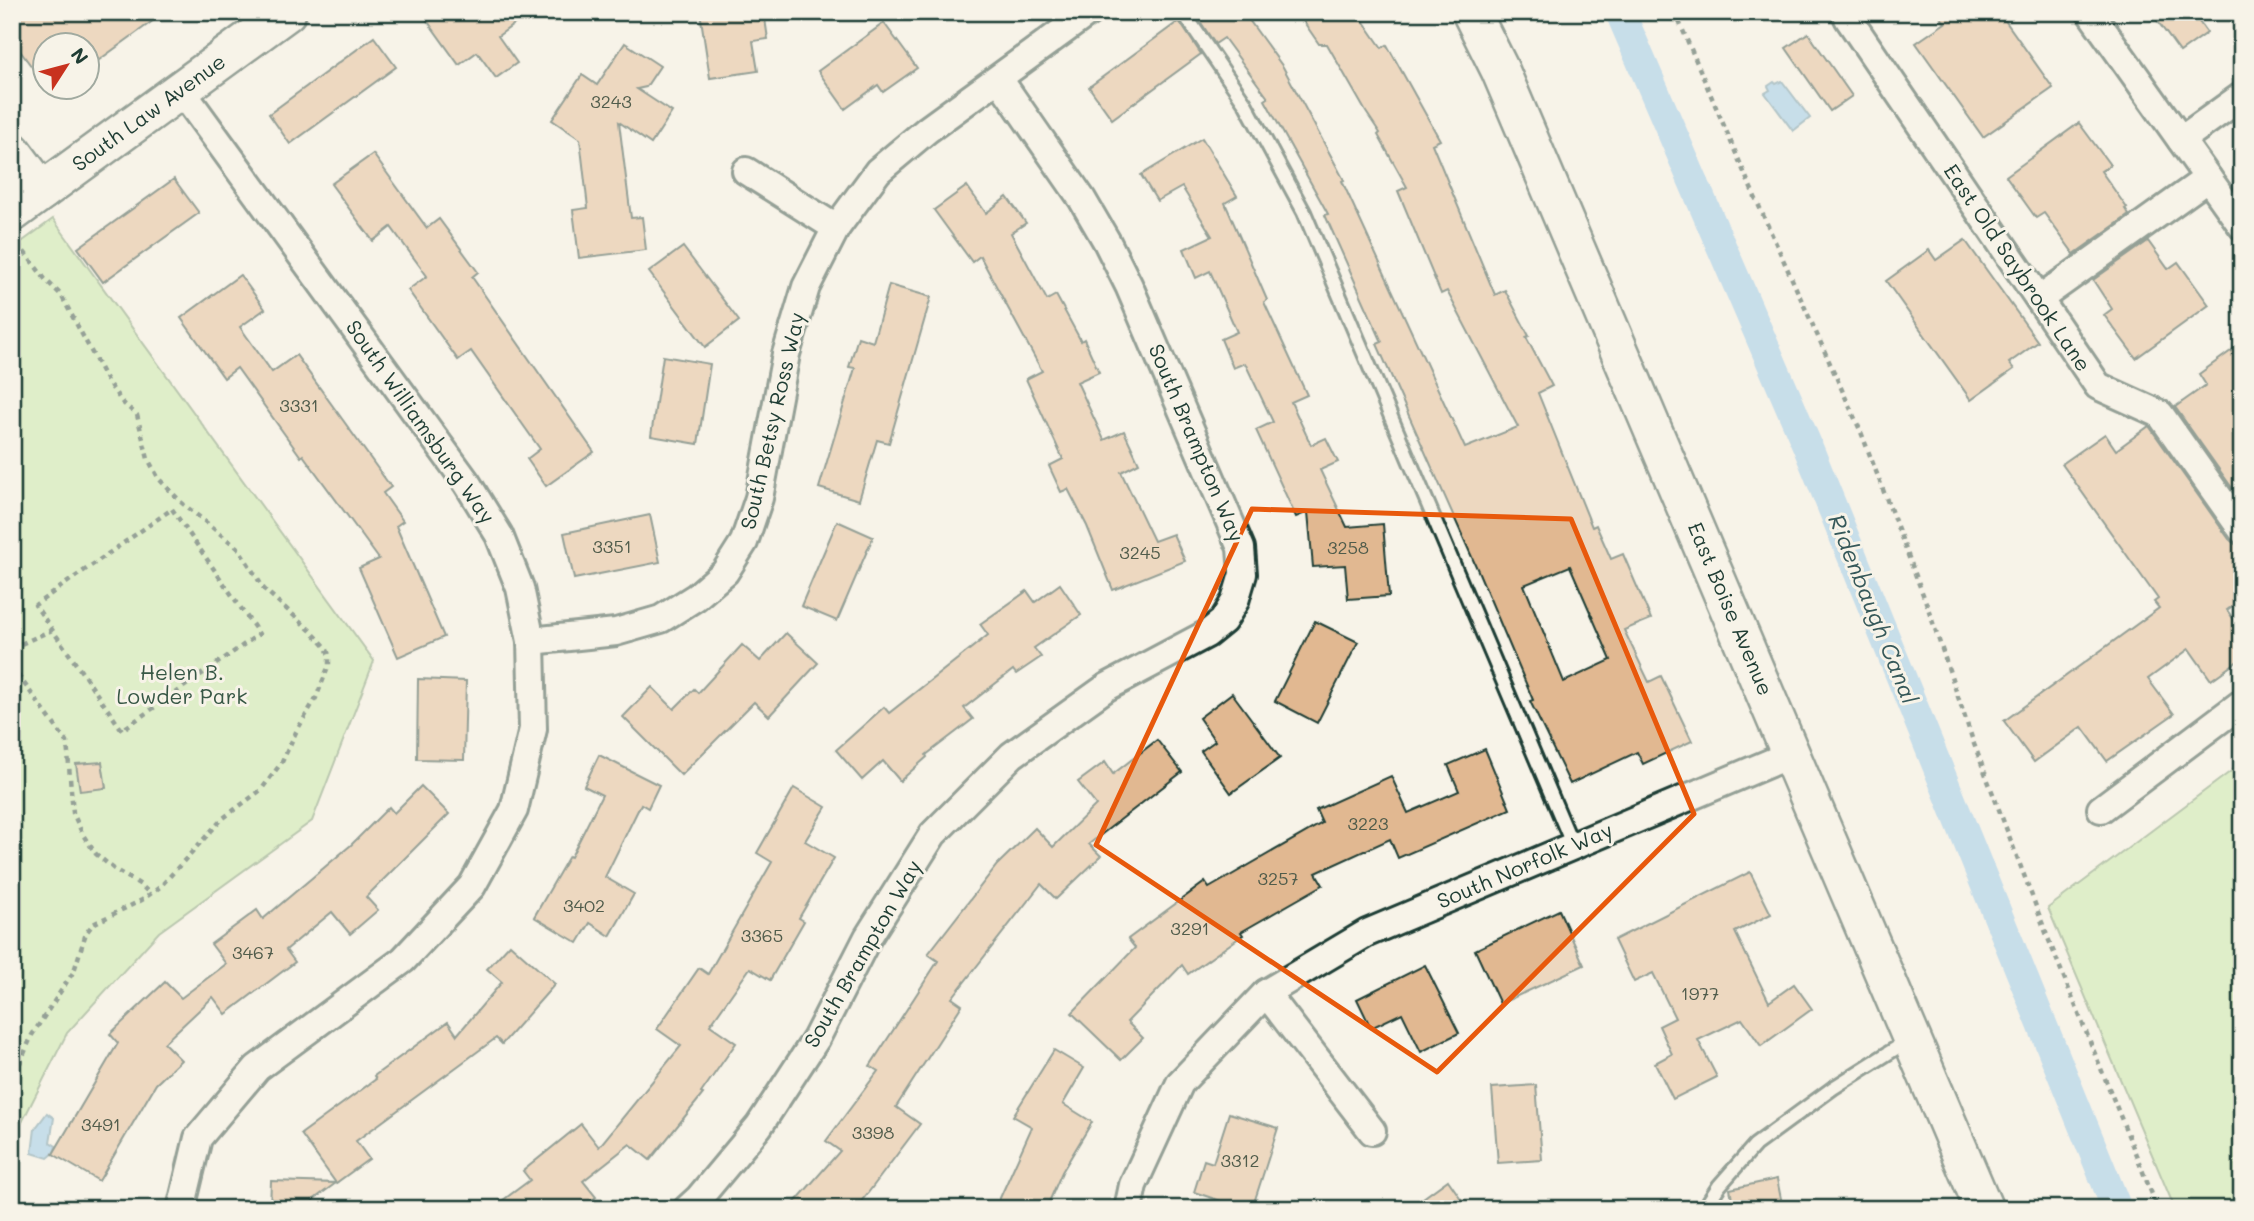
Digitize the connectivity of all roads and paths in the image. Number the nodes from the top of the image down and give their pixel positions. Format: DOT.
graph roads {
  1 [pos="287,12"];
  2 [pos="1089,12"];
  3 [pos="1183,12"];
  4 [pos="1471,12"];
  5 [pos="1675,12"];
  6 [pos="1855,12"];
  7 [pos="2090,12"];
  8 [pos="999,79"];
  9 [pos="181,90"];
  10 [pos="2242,96"];
  11 [pos="2181,141"];
  12 [pos="12,151"];
  13 [pos="746,170"];
  14 [pos="2208,178"];
  15 [pos="42,191"];
  16 [pos="2242,226"];
  17 [pos="14,227"];
  18 [pos="836,228"];
  19 [pos="2039,299"];
  20 [pos="182,503"];
  21 [pos="172,509"];
  22 [pos="2242,530"];
  23 [pos="52,630"];
  24 [pos="531,641"];
  25 [pos="12,648"];
  26 [pos="12,667"];
  27 [pos="2242,703"];
  28 [pos="1791,754"];
  29 [pos="2101,809"];
  30 [pos="1573,846"];
  31 [pos="150,894"];
  32 [pos="1266,993"];
  33 [pos="1912,1038"];
  34 [pos="12,1082"];
  35 [pos="1371,1131"];
  36 [pos="181,1209"];
  37 [pos="687,1209"];
  38 [pos="1128,1209"];
  39 [pos="1704,1209"];
  40 [pos="1984,1209"];
  41 [pos="2158,1209"];
  1 -- 9 [label="street, South Law Avenue"];
  2 -- 8 [label="street, South Betsy Ross Way"];
  3 -- 30 [label="lane"];
  4 -- 28 [label="street, East Boise Avenue"];
  5 -- 41 [label="path"];
  6 -- 19 [label="street, East Old Saybrook Lane"];
  7 -- 11 [label="street"];
  8 -- 18 [label="street, South Betsy Ross Way"];
  8 -- 37 [label="street, South Brampton Way"];
  9 -- 15 [label="street, South Law Avenue"];
  9 -- 24 [label="street, South Williamsburg Way"];
  10 -- 11 [label="street"];
  11 -- 14 [label="street"];
  12 -- 15 [label="street"];
  13 -- 18 [label="street"];
  14 -- 16 [label="street"];
  14 -- 19 [label="street"];
  15 -- 17 [label="street, South Law Avenue"];
  17 -- 20 [label="path"];
  18 -- 24 [label="street, South Betsy Ross Way"];
  19 -- 22 [label="street, East Old Saybrook Lane"];
  20 -- 21 [label="path"];
  20 -- 31 [label="path"];
  21 -- 23 [label="path"];
  21 -- 23 [label="path"];
  23 -- 25 [label="path"];
  24 -- 36 [label="street, South Williamsburg Way"];
  26 -- 31 [label="path"];
  27 -- 29 [label="street"];
  28 -- 30 [label="street, South Norfolk Way"];
  28 -- 33 [label="street, East Boise Avenue"];
  30 -- 32 [label="street, South Norfolk Way"];
  31 -- 34 [label="path"];
  32 -- 35 [label="street"];
  32 -- 38 [label="street, South Norfolk Way"];
  33 -- 39 [label="lane"];
  33 -- 40 [label="street, East Boise Avenue"];
}
